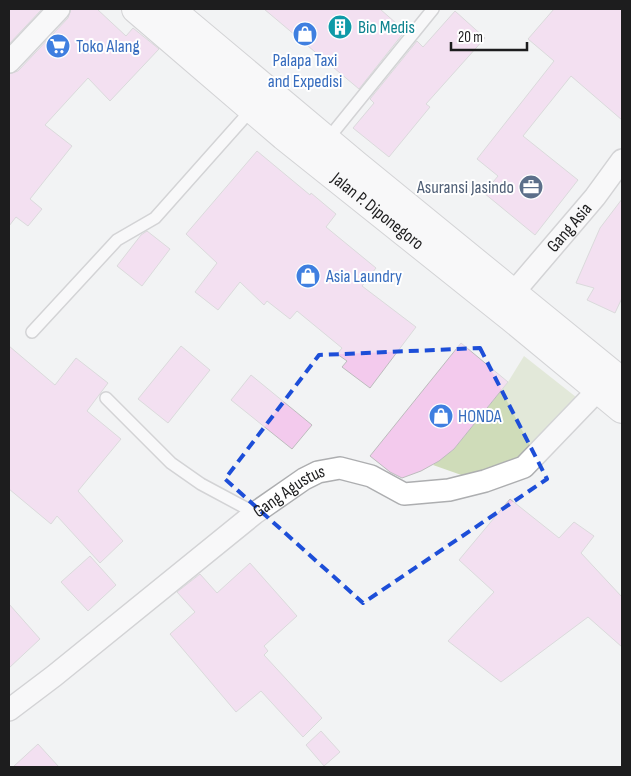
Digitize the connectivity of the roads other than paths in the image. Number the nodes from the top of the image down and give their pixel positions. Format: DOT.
graph roads {
  1 [pos="59,9"];
  2 [pos="136,9"];
  3 [pos="433,9"];
  4 [pos="180,12"];
  5 [pos="9,62"];
  6 [pos="252,109"];
  7 [pos="326,140"];
  8 [pos="622,160"];
  9 [pos="514,292"];
  10 [pos="32,332"];
  11 [pos="611,386"];
  12 [pos="106,398"];
  13 [pos="622,409"];
  14 [pos="255,513"];
  15 [pos="9,710"];
  1 -- 5 [label="street"];
  2 -- 6 [label="main road, Jalan P. Diponegoro"];
  3 -- 7 [label="lane"];
  4 -- 7 [label="main road, Jalan P. Diponegoro"];
  6 -- 10 [label="lane"];
  6 -- 11 [label="main road, Jalan P. Diponegoro"];
  7 -- 9 [label="main road, Jalan P. Diponegoro"];
  8 -- 9 [label="street, Gang Asia"];
  9 -- 11 [label="main road, Jalan P. Diponegoro"];
  11 -- 13 [label="main road, Jalan P. Diponegoro"];
  11 -- 14 [label="street, Gang Agustus"];
  12 -- 14 [label="lane"];
  14 -- 15 [label="street, Gang Agustus"];
}
